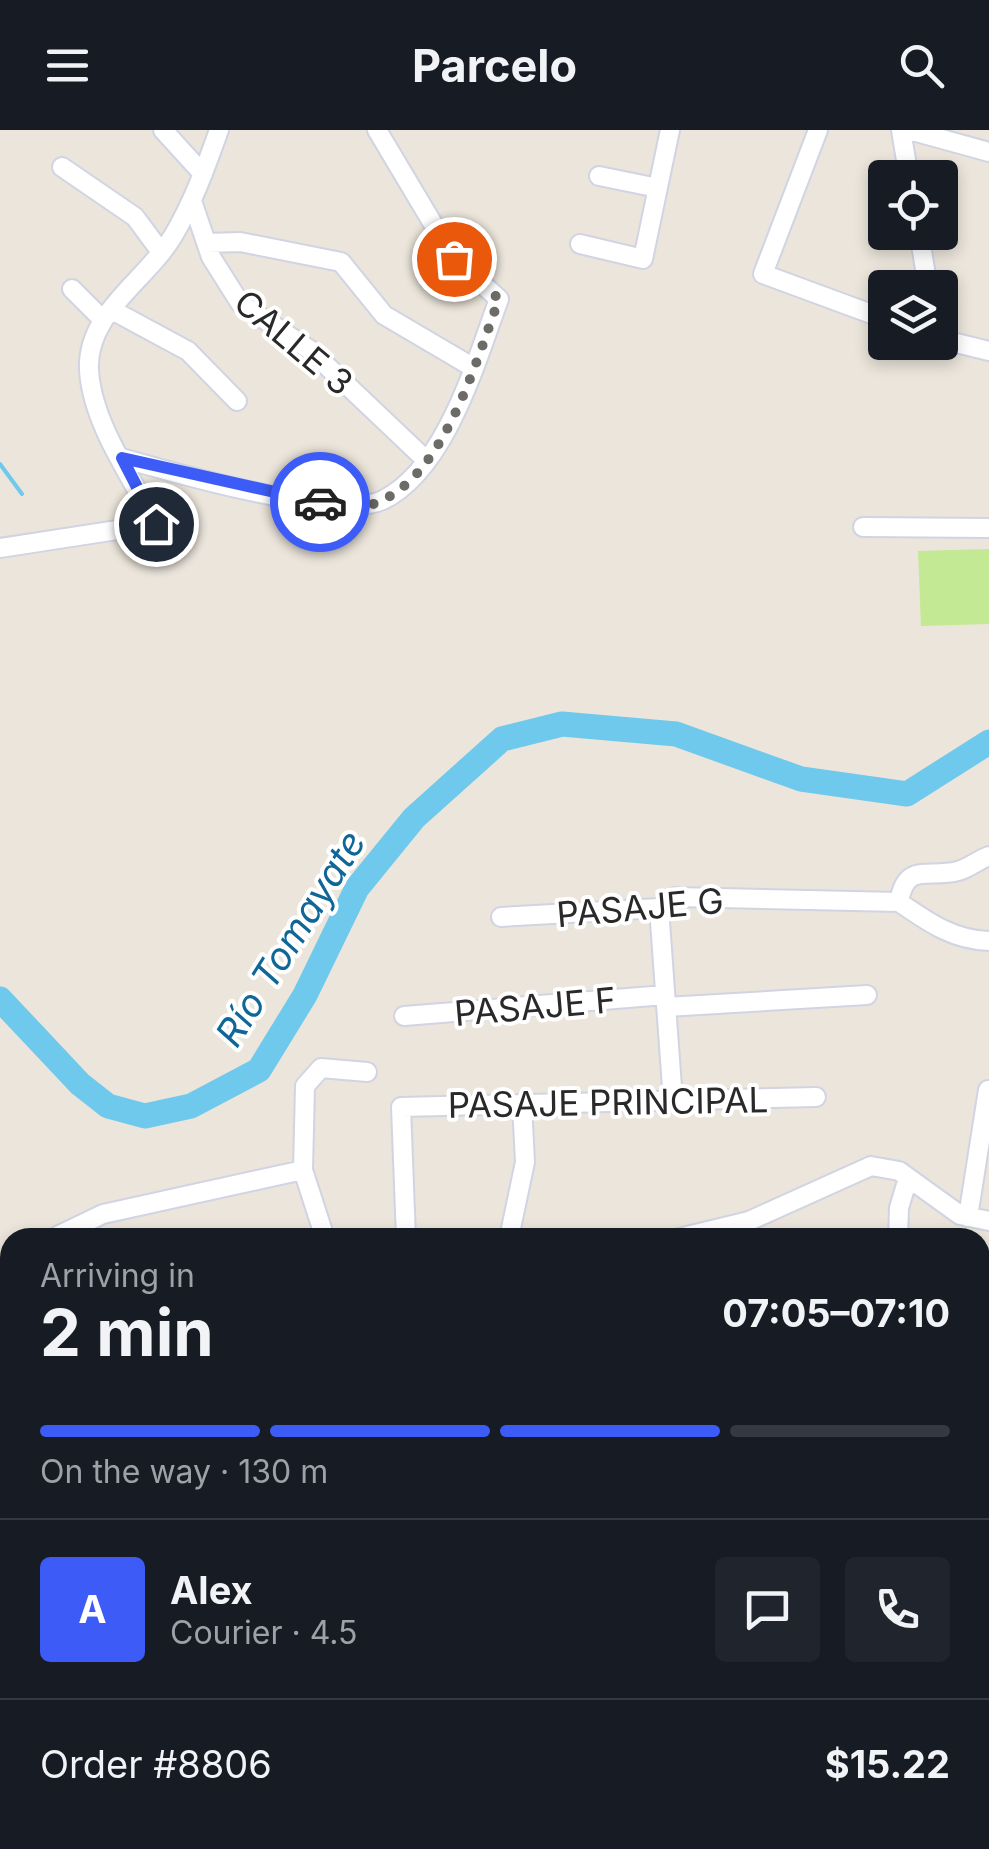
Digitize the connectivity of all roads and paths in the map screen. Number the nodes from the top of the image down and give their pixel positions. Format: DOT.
graph roads {
  1 [pos="163,130"];
  2 [pos="219,130"];
  3 [pos="376,130"];
  4 [pos="670,130"];
  5 [pos="818,130"];
  6 [pos="901,130"];
  7 [pos="909,130"];
  8 [pos="989,152"];
  9 [pos="907,160"];
  10 [pos="62,167"];
  11 [pos="203,174"];
  12 [pos="598,176"];
  13 [pos="658,188"];
  14 [pos="192,201"];
  15 [pos="207,243"];
  16 [pos="580,244"];
  17 [pos="161,252"];
  18 [pos="72,289"];
  19 [pos="868,313"];
  20 [pos="107,315"];
  21 [pos="958,343"];
  22 [pos="989,351"];
  23 [pos="474,368"];
  24 [pos="237,401"];
  25 [pos="122,458"];
  26 [pos="428,461"];
  27 [pos="862,527"];
  28 [pos="989,528"];
  29 [pos="0,548"];
  30 [pos="989,856"];
  31 [pos="899,902"];
  32 [pos="659,908"];
  33 [pos="502,917"];
  34 [pos="989,940"];
  35 [pos="866,995"];
  36 [pos="665,1001"];
  37 [pos="404,1016"];
  38 [pos="367,1072"];
  39 [pos="988,1090"];
  40 [pos="816,1097"];
  41 [pos="673,1101"];
  42 [pos="522,1104"];
  43 [pos="303,1170"];
  44 [pos="908,1178"];
  45 [pos="968,1217"];
  46 [pos="989,1220"];
  47 [pos="74,1228"];
  48 [pos="322,1228"];
  49 [pos="406,1228"];
  50 [pos="511,1228"];
  51 [pos="720,1228"];
  52 [pos="898,1228"];
  1 -- 11 [label="street"];
  2 -- 11 [label="street"];
  3 -- 23 [label="street"];
  4 -- 13 [label="street"];
  5 -- 19 [label="street"];
  6 -- 9 [label="street"];
  7 -- 8 [label="street"];
  10 -- 17 [label="street"];
  11 -- 14 [label="street"];
  12 -- 13 [label="street"];
  13 -- 16 [label="street"];
  14 -- 15 [label="street, CALLE 3"];
  14 -- 17 [label="street"];
  15 -- 23 [label="street"];
  15 -- 26 [label="street, CALLE 3"];
  17 -- 20 [label="street"];
  18 -- 20 [label="street"];
  20 -- 24 [label="street"];
  20 -- 25 [label="street"];
  21 -- 22 [label="street"];
  23 -- 26 [label="street"];
  25 -- 26 [label="street"];
  25 -- 29 [label="street"];
  27 -- 28 [label="street"];
  30 -- 31 [label="street"];
  31 -- 32 [label="street, PASAJE G"];
  31 -- 34 [label="street"];
  32 -- 33 [label="street, PASAJE G"];
  32 -- 36 [label="street"];
  35 -- 36 [label="street, PASAJE F"];
  36 -- 37 [label="street, PASAJE F"];
  36 -- 41 [label="street"];
  38 -- 43 [label="street"];
  39 -- 45 [label="street"];
  40 -- 41 [label="street, PASAJE PRINCIPAL"];
  41 -- 42 [label="street, PASAJE PRINCIPAL"];
  42 -- 49 [label="street, PASAJE PRINCIPAL"];
  42 -- 50 [label="street"];
  43 -- 47 [label="street"];
  43 -- 48 [label="street"];
  44 -- 45 [label="street"];
  44 -- 51 [label="street"];
  44 -- 52 [label="street"];
  45 -- 46 [label="street"];
}
